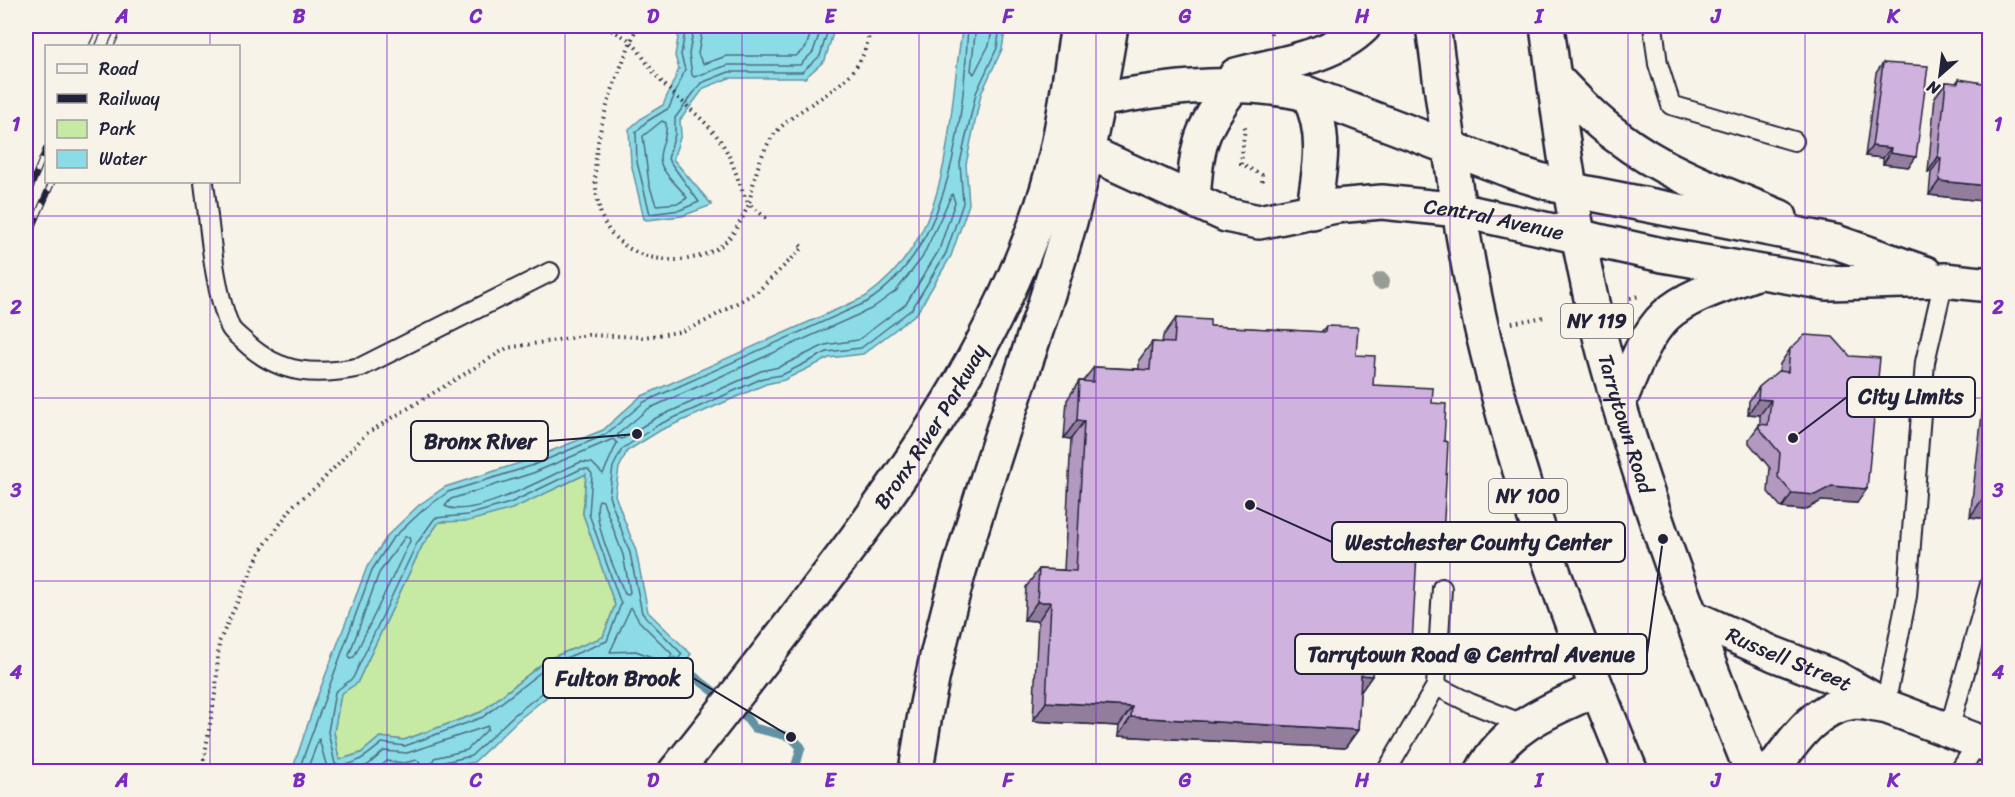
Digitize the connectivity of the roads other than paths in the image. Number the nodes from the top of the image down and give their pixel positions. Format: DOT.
graph roads {
  1 [pos="1078,26"];
  2 [pos="1111,26"];
  3 [pos="1364,26"];
  4 [pos="1433,26"];
  5 [pos="1547,26"];
  6 [pos="1653,26"];
  7 [pos="1554,77"];
  8 [pos="1197,85"];
  9 [pos="1234,85"];
  10 [pos="1308,93"];
  11 [pos="1098,100"];
  12 [pos="1064,106"];
  13 [pos="1794,141"];
  14 [pos="1072,147"];
  15 [pos="1450,147"];
  16 [pos="204,183"];
  17 [pos="1572,190"];
  18 [pos="1193,200"];
  19 [pos="1459,210"];
  20 [pos="1313,212"];
  21 [pos="1579,237"];
  22 [pos="1836,242"];
  23 [pos="550,272"];
  24 [pos="1756,273"];
  25 [pos="1944,280"];
  26 [pos="1989,285"];
  27 [pos="1619,403"];
  28 [pos="1989,584"];
  29 [pos="1442,588"];
  30 [pos="1690,616"];
  31 [pos="1436,686"];
  32 [pos="1597,689"];
  33 [pos="1885,706"];
  34 [pos="1523,724"];
  35 [pos="1972,739"];
  36 [pos="675,771"];
  37 [pos="916,771"];
  38 [pos="1386,771"];
  39 [pos="1482,771"];
  40 [pos="1631,771"];
  41 [pos="1752,771"];
  42 [pos="1771,771"];
  43 [pos="1959,771"];
  1 -- 12 [label="main road, Bronx River Parkway"];
  2 -- 11 [label="main road, Bronx River Parkway"];
  3 -- 8 [label="main road"];
  4 -- 15 [label="main road"];
  5 -- 7 [label="main road, Tarrytown Road / NY 119"];
  6 -- 13 [label="lane"];
  7 -- 17 [label="main road, Tarrytown Road / NY 119"];
  7 -- 22 [label="main road"];
  8 -- 9 [label="main road, Central Avenue"];
  8 -- 11 [label="main road, Central Avenue"];
  9 -- 10 [label="main road, Central Avenue"];
  9 -- 18 [label="main road"];
  10 -- 15 [label="main road, Central Avenue"];
  10 -- 20 [label="main road"];
  11 -- 12 [label="main road, Central Avenue"];
  11 -- 14 [label="main road, Bronx River Parkway"];
  12 -- 14 [label="main road, Bronx River Parkway"];
  14 -- 18 [label="main road, Central Avenue"];
  14 -- 36 [label="main road, Bronx River Parkway"];
  14 -- 37 [label="main road, Bronx River Parkway"];
  15 -- 17 [label="main road, Central Avenue"];
  15 -- 19 [label="main road"];
  16 -- 23 [label="lane"];
  17 -- 21 [label="main road, Tarrytown Road / NY 119"];
  17 -- 22 [label="main road, Central Avenue"];
  18 -- 20 [label="main road, Central Avenue"];
  19 -- 20 [label="main road, Central Avenue"];
  19 -- 21 [label="main road, Central Avenue"];
  19 -- 32 [label="main road, NY 100"];
  21 -- 24 [label="main road, Central Avenue"];
  21 -- 27 [label="main road, Tarrytown Road / NY 119"];
  22 -- 25 [label="main road, Central Avenue"];
  24 -- 25 [label="main road, Central Avenue"];
  24 -- 27 [label="main road"];
  25 -- 26 [label="main road, Central Avenue"];
  25 -- 33 [label="lane"];
  27 -- 30 [label="main road, Tarrytown Road"];
  28 -- 35 [label="lane"];
  29 -- 31 [label="lane"];
  30 -- 33 [label="main road, Russell Street"];
  30 -- 41 [label="main road, Tarrytown Road"];
  31 -- 34 [label="lane"];
  31 -- 38 [label="lane"];
  32 -- 34 [label="main road"];
  32 -- 40 [label="main road, NY 100"];
  33 -- 35 [label="main road, Russell Street"];
  33 -- 42 [label="main road, Russell Street"];
  34 -- 39 [label="main road"];
  35 -- 43 [label="lane"];
}
